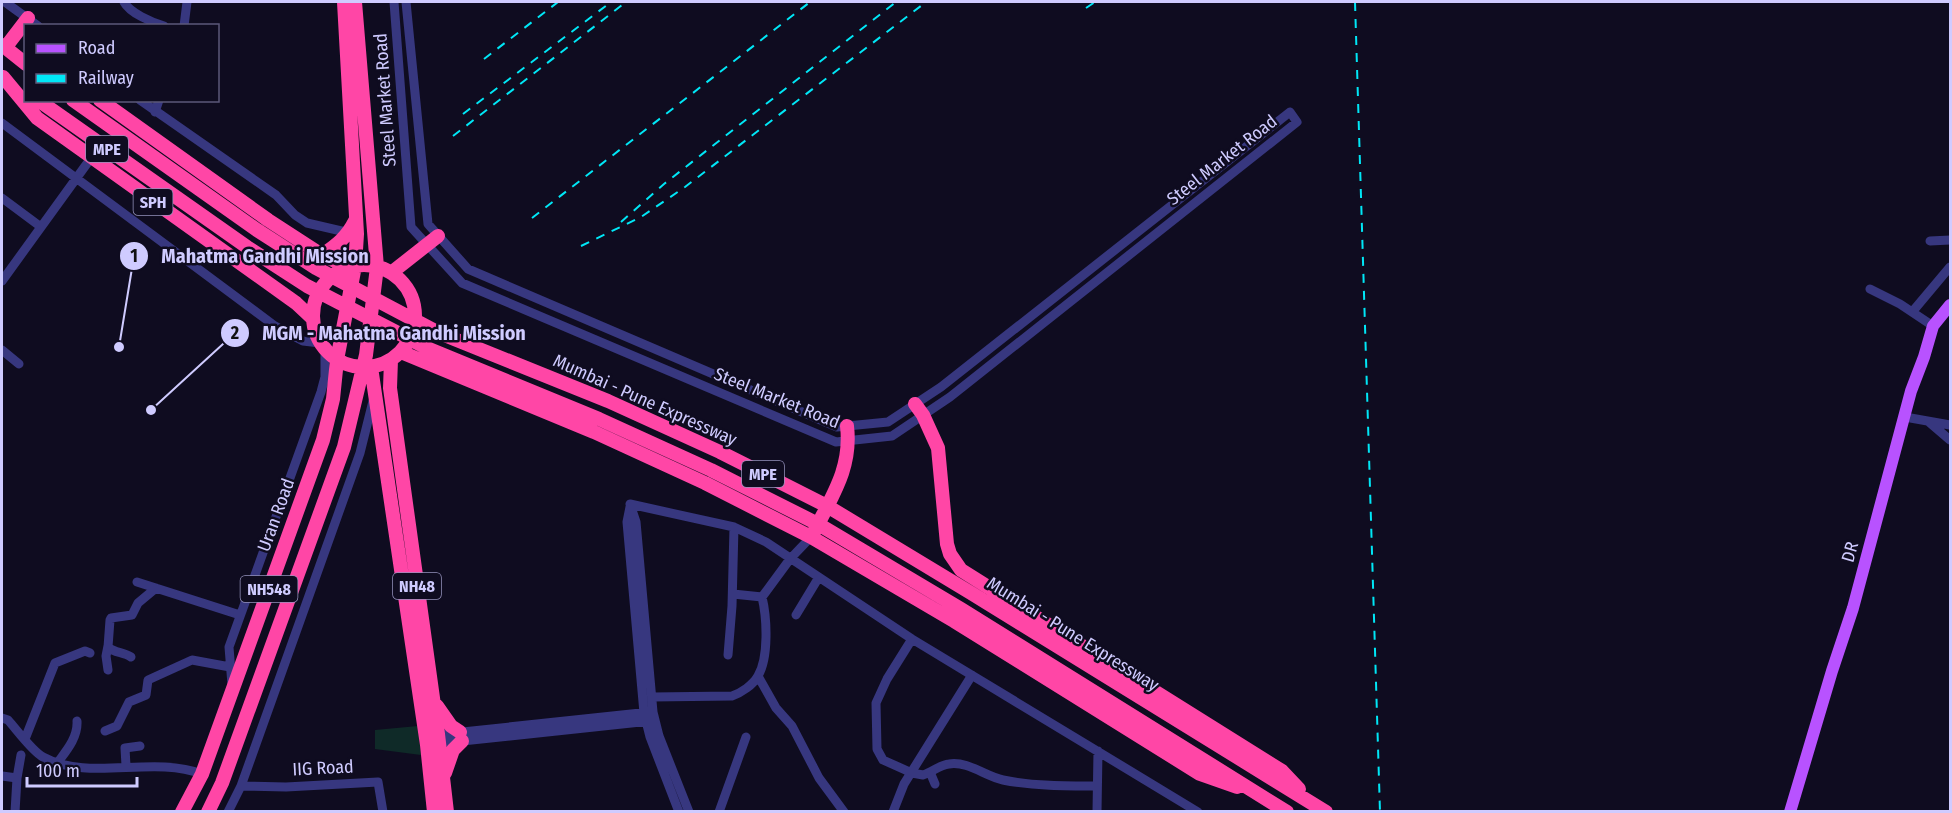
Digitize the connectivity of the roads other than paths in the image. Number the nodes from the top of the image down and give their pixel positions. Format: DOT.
graph roads {
  1 [pos="5,2"];
  2 [pos="124,2"];
  3 [pos="187,2"];
  4 [pos="344,2"];
  5 [pos="355,2"];
  6 [pos="394,2"];
  7 [pos="406,2"];
  8 [pos="33,22"];
  9 [pos="158,24"];
  10 [pos="184,24"];
  11 [pos="24,30"];
  12 [pos="3,47"];
  13 [pos="23,60"];
  14 [pos="2,76"];
  15 [pos="24,91"];
  16 [pos="41,102"];
  17 [pos="76,102"];
  18 [pos="103,102"];
  19 [pos="143,102"];
  20 [pos="158,102"];
  21 [pos="156,112"];
  22 [pos="2,123"];
  23 [pos="91,158"];
  24 [pos="76,178"];
  25 [pos="2,198"];
  26 [pos="356,219"];
  27 [pos="41,227"];
  28 [pos="350,232"];
  29 [pos="438,236"];
  30 [pos="1950,240"];
  31 [pos="1930,241"];
  32 [pos="427,244"];
  33 [pos="322,255"];
  34 [pos="352,266"];
  35 [pos="377,267"];
  36 [pos="1950,267"];
  37 [pos="391,273"];
  38 [pos="2,281"];
  39 [pos="1870,289"];
  40 [pos="1950,305"];
  41 [pos="1913,311"];
  42 [pos="312,318"];
  43 [pos="1933,326"];
  44 [pos="322,346"];
  45 [pos="2,351"];
  46 [pos="396,356"];
  47 [pos="337,360"];
  48 [pos="19,364"];
  49 [pos="367,368"];
  50 [pos="374,397"];
  51 [pos="919,410"];
  52 [pos="1905,417"];
  53 [pos="1928,421"];
  54 [pos="1950,424"];
  55 [pos="847,426"];
  56 [pos="1950,440"];
  57 [pos="848,441"];
  58 [pos="630,504"];
  59 [pos="734,527"];
  60 [pos="812,537"];
  61 [pos="790,559"];
  62 [pos="819,577"];
  63 [pos="137,582"];
  64 [pos="156,588"];
  65 [pos="733,594"];
  66 [pos="762,597"];
  67 [pos="240,615"];
  68 [pos="796,615"];
  69 [pos="912,639"];
  70 [pos="108,646"];
  71 [pos="90,653"];
  72 [pos="728,655"];
  73 [pos="131,657"];
  74 [pos="230,667"];
  75 [pos="108,670"];
  76 [pos="972,675"];
  77 [pos="758,676"];
  78 [pos="232,691"];
  79 [pos="652,697"];
  80 [pos="433,699"];
  81 [pos="650,717"];
  82 [pos="5,719"];
  83 [pos="76,721"];
  84 [pos="105,730"];
  85 [pos="461,736"];
  86 [pos="746,737"];
  87 [pos="25,739"];
  88 [pos="432,740"];
  89 [pos="140,746"];
  90 [pos="1098,751"];
  91 [pos="21,755"];
  92 [pos="58,762"];
  93 [pos="126,766"];
  94 [pos="930,772"];
  95 [pos="912,773"];
  96 [pos="202,774"];
  97 [pos="2,776"];
  98 [pos="17,778"];
  99 [pos="443,781"];
  100 [pos="935,784"];
  101 [pos="241,786"];
  102 [pos="1097,786"];
  103 [pos="1265,797"];
  104 [pos="1182,807"];
  105 [pos="1320,808"];
  106 [pos="15,812"];
  107 [pos="182,812"];
  108 [pos="207,812"];
  109 [pos="228,812"];
  110 [pos="383,812"];
  111 [pos="434,812"];
  112 [pos="447,812"];
  113 [pos="679,812"];
  114 [pos="689,812"];
  115 [pos="719,812"];
  116 [pos="844,812"];
  117 [pos="892,812"];
  118 [pos="1097,812"];
  119 [pos="1197,812"];
  120 [pos="1287,812"];
  121 [pos="1790,812"];
  1 -- 8 [label="street"];
  2 -- 9 [label="street"];
  3 -- 10 [label="street"];
  4 -- 26 [label="highway, Uran Road"];
  5 -- 35 [label="highway"];
  6 -- 32 [label="street, Steel Market Road"];
  7 -- 29 [label="street, Steel Market Road"];
  11 -- 12 [label="highway"];
  12 -- 13 [label="highway"];
  14 -- 15 [label="highway"];
  14 -- 23 [label="highway, SPH"];
  16 -- 103 [label="highway, Mumbai - Pune Expressway / MPE"];
  17 -- 105 [label="highway, Mumbai - Pune Expressway / MPE"];
  18 -- 33 [label="highway"];
  19 -- 21 [label="street"];
  20 -- 21 [label="street"];
  21 -- 28 [label="street"];
  22 -- 24 [label="street"];
  23 -- 24 [label="street"];
  23 -- 42 [label="highway, SPH"];
  24 -- 27 [label="street"];
  24 -- 44 [label="street"];
  25 -- 27 [label="street"];
  26 -- 28 [label="highway"];
  26 -- 34 [label="highway, Uran Road"];
  27 -- 38 [label="street"];
  28 -- 33 [label="highway"];
  29 -- 32 [label="highway"];
  29 -- 55 [label="street, Steel Market Road"];
  30 -- 31 [label="street"];
  32 -- 37 [label="highway"];
  32 -- 57 [label="street, Steel Market Road"];
  33 -- 34 [label="highway"];
  34 -- 35 [label="highway"];
  34 -- 42 [label="highway"];
  34 -- 47 [label="highway, Uran Road"];
  35 -- 37 [label="highway"];
  35 -- 49 [label="highway"];
  36 -- 41 [label="street"];
  37 -- 46 [label="highway"];
  39 -- 41 [label="street"];
  40 -- 43 [label="main road, DR"];
  41 -- 43 [label="street"];
  42 -- 44 [label="highway"];
  43 -- 52 [label="main road, DR"];
  44 -- 47 [label="highway"];
  44 -- 67 [label="street"];
  45 -- 48 [label="street"];
  46 -- 49 [label="highway"];
  46 -- 60 [label="highway"];
  46 -- 80 [label="highway, NH48"];
  47 -- 49 [label="highway"];
  47 -- 78 [label="highway, Uran Road / NH548"];
  49 -- 50 [label="highway, NH48"];
  49 -- 108 [label="highway, NH548"];
  50 -- 88 [label="highway, NH48"];
  50 -- 101 [label="street"];
  51 -- 51 [label="street, Steel Market Road"];
  51 -- 55 [label="street, Steel Market Road"];
  51 -- 57 [label="street, Steel Market Road"];
  51 -- 105 [label="highway"];
  52 -- 53 [label="street"];
  52 -- 121 [label="main road, DR"];
  53 -- 54 [label="street"];
  53 -- 56 [label="street"];
  55 -- 57 [label="highway"];
  57 -- 60 [label="highway"];
  58 -- 59 [label="street"];
  58 -- 79 [label="street"];
  58 -- 81 [label="street"];
  59 -- 61 [label="street"];
  59 -- 65 [label="street"];
  60 -- 61 [label="street"];
  60 -- 103 [label="highway"];
  61 -- 62 [label="street"];
  61 -- 66 [label="street"];
  62 -- 68 [label="street"];
  62 -- 69 [label="street"];
  63 -- 64 [label="street"];
  64 -- 67 [label="street"];
  64 -- 70 [label="street"];
  65 -- 66 [label="street"];
  65 -- 72 [label="street"];
  66 -- 77 [label="street"];
  67 -- 74 [label="street"];
  69 -- 76 [label="street"];
  69 -- 95 [label="street"];
  70 -- 73 [label="street"];
  70 -- 75 [label="street"];
  71 -- 87 [label="street"];
  74 -- 78 [label="street"];
  74 -- 84 [label="street"];
  76 -- 90 [label="street"];
  76 -- 95 [label="street"];
  77 -- 79 [label="street"];
  77 -- 116 [label="street"];
  78 -- 96 [label="highway, Uran Road / NH548"];
  79 -- 81 [label="street"];
  80 -- 85 [label="highway"];
  80 -- 88 [label="highway, NH48"];
  81 -- 85 [label="street"];
  81 -- 113 [label="street"];
  81 -- 114 [label="street"];
  82 -- 87 [label="street"];
  83 -- 92 [label="street"];
  85 -- 88 [label="street"];
  85 -- 99 [label="highway"];
  86 -- 115 [label="street"];
  87 -- 92 [label="street"];
  88 -- 99 [label="highway, NH48"];
  88 -- 111 [label="highway, NH48"];
  89 -- 93 [label="street"];
  90 -- 102 [label="street"];
  90 -- 104 [label="street"];
  91 -- 98 [label="street"];
  92 -- 93 [label="street"];
  93 -- 96 [label="street"];
  94 -- 95 [label="street"];
  94 -- 100 [label="street"];
  94 -- 102 [label="street"];
  95 -- 117 [label="street"];
  96 -- 107 [label="highway, Uran Road / NH548"];
  97 -- 98 [label="street"];
  98 -- 106 [label="street"];
  99 -- 112 [label="highway, NH48"];
  101 -- 109 [label="street"];
  101 -- 110 [label="street, IIG Road"];
  102 -- 118 [label="street"];
  103 -- 120 [label="highway, Mumbai - Pune Expressway / MPE"];
  104 -- 119 [label="street"];
}
